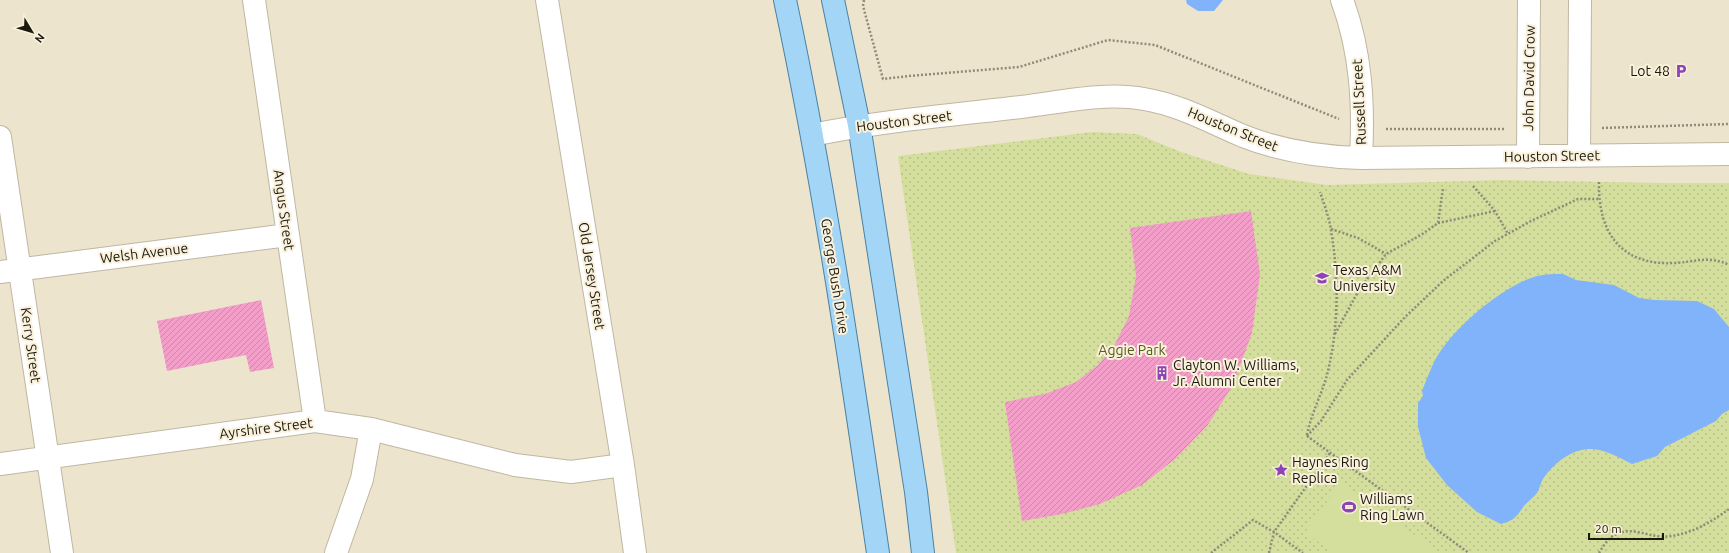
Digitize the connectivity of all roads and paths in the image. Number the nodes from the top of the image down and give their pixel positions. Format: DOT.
graph roads {
  1 [pos="254,0"];
  2 [pos="547,0"];
  3 [pos="785,0"];
  4 [pos="833,0"];
  5 [pos="864,0"];
  6 [pos="1342,0"];
  7 [pos="1529,0"];
  8 [pos="1580,0"];
  9 [pos="1729,124"];
  10 [pos="859,126"];
  11 [pos="1362,129"];
  12 [pos="1529,129"];
  13 [pos="1580,129"];
  14 [pos="812,135"];
  15 [pos="0,137"];
  16 [pos="1729,154"];
  17 [pos="1579,156"];
  18 [pos="1528,157"];
  19 [pos="1361,158"];
  20 [pos="1599,182"];
  21 [pos="1473,186"];
  22 [pos="1443,188"];
  23 [pos="1320,192"];
  24 [pos="1598,199"];
  25 [pos="1495,211"];
  26 [pos="1438,222"];
  27 [pos="1331,229"];
  28 [pos="1508,234"];
  29 [pos="288,235"];
  30 [pos="1386,254"];
  31 [pos="1729,265"];
  32 [pos="10,271"];
  33 [pos="1334,337"];
  34 [pos="315,421"];
  35 [pos="371,429"];
  36 [pos="1307,436"];
  37 [pos="1330,453"];
  38 [pos="48,457"];
  39 [pos="0,464"];
  40 [pos="623,465"];
  41 [pos="1729,509"];
  42 [pos="1274,532"];
  43 [pos="62,553"];
  44 [pos="336,553"];
  45 [pos="635,553"];
  46 [pos="878,553"];
  47 [pos="923,553"];
  48 [pos="1211,553"];
  49 [pos="1269,553"];
  50 [pos="1303,553"];
  51 [pos="1469,553"];
  52 [pos="1599,553"];
  1 -- 29 [label="street, Angus Street"];
  2 -- 40 [label="street, Old Jersey Street"];
  3 -- 14 [label="main road, George Bush Drive"];
  4 -- 10 [label="main road"];
  5 -- 11 [label="path"];
  6 -- 11 [label="street, Russell Street"];
  7 -- 12 [label="street, John David Crow"];
  8 -- 13 [label="street"];
  9 -- 13 [label="path"];
  10 -- 14 [label="street, Houston Street"];
  10 -- 19 [label="street, Houston Street"];
  10 -- 47 [label="main road"];
  11 -- 12 [label="path"];
  11 -- 19 [label="street, Russell Street"];
  12 -- 18 [label="street, John David Crow"];
  13 -- 17 [label="street"];
  14 -- 46 [label="main road, George Bush Drive"];
  15 -- 32 [label="street, Kerry Street"];
  16 -- 17 [label="street, Houston Street"];
  17 -- 18 [label="street, Houston Street"];
  18 -- 19 [label="street, Houston Street"];
  20 -- 24 [label="path"];
  21 -- 25 [label="path"];
  22 -- 26 [label="path"];
  23 -- 27 [label="path"];
  24 -- 28 [label="path"];
  24 -- 31 [label="path"];
  25 -- 26 [label="path"];
  25 -- 28 [label="path"];
  26 -- 30 [label="path"];
  27 -- 30 [label="path"];
  27 -- 33 [label="path"];
  28 -- 36 [label="path"];
  29 -- 32 [label="street, Welsh Avenue"];
  29 -- 34 [label="street, Angus Street"];
  30 -- 33 [label="path"];
  32 -- 38 [label="street, Kerry Street"];
  33 -- 36 [label="path"];
  34 -- 35 [label="street, Ayrshire Street"];
  34 -- 38 [label="street, Ayrshire Street"];
  35 -- 40 [label="street, Ayrshire Street"];
  35 -- 44 [label="street"];
  36 -- 37 [label="path"];
  37 -- 42 [label="path"];
  37 -- 51 [label="path"];
  38 -- 39 [label="street, Ayrshire Street"];
  38 -- 43 [label="street, Kerry Street"];
  40 -- 45 [label="street, Old Jersey Street"];
  41 -- 52 [label="path"];
  42 -- 48 [label="path"];
  42 -- 49 [label="path"];
  42 -- 50 [label="path"];
}
